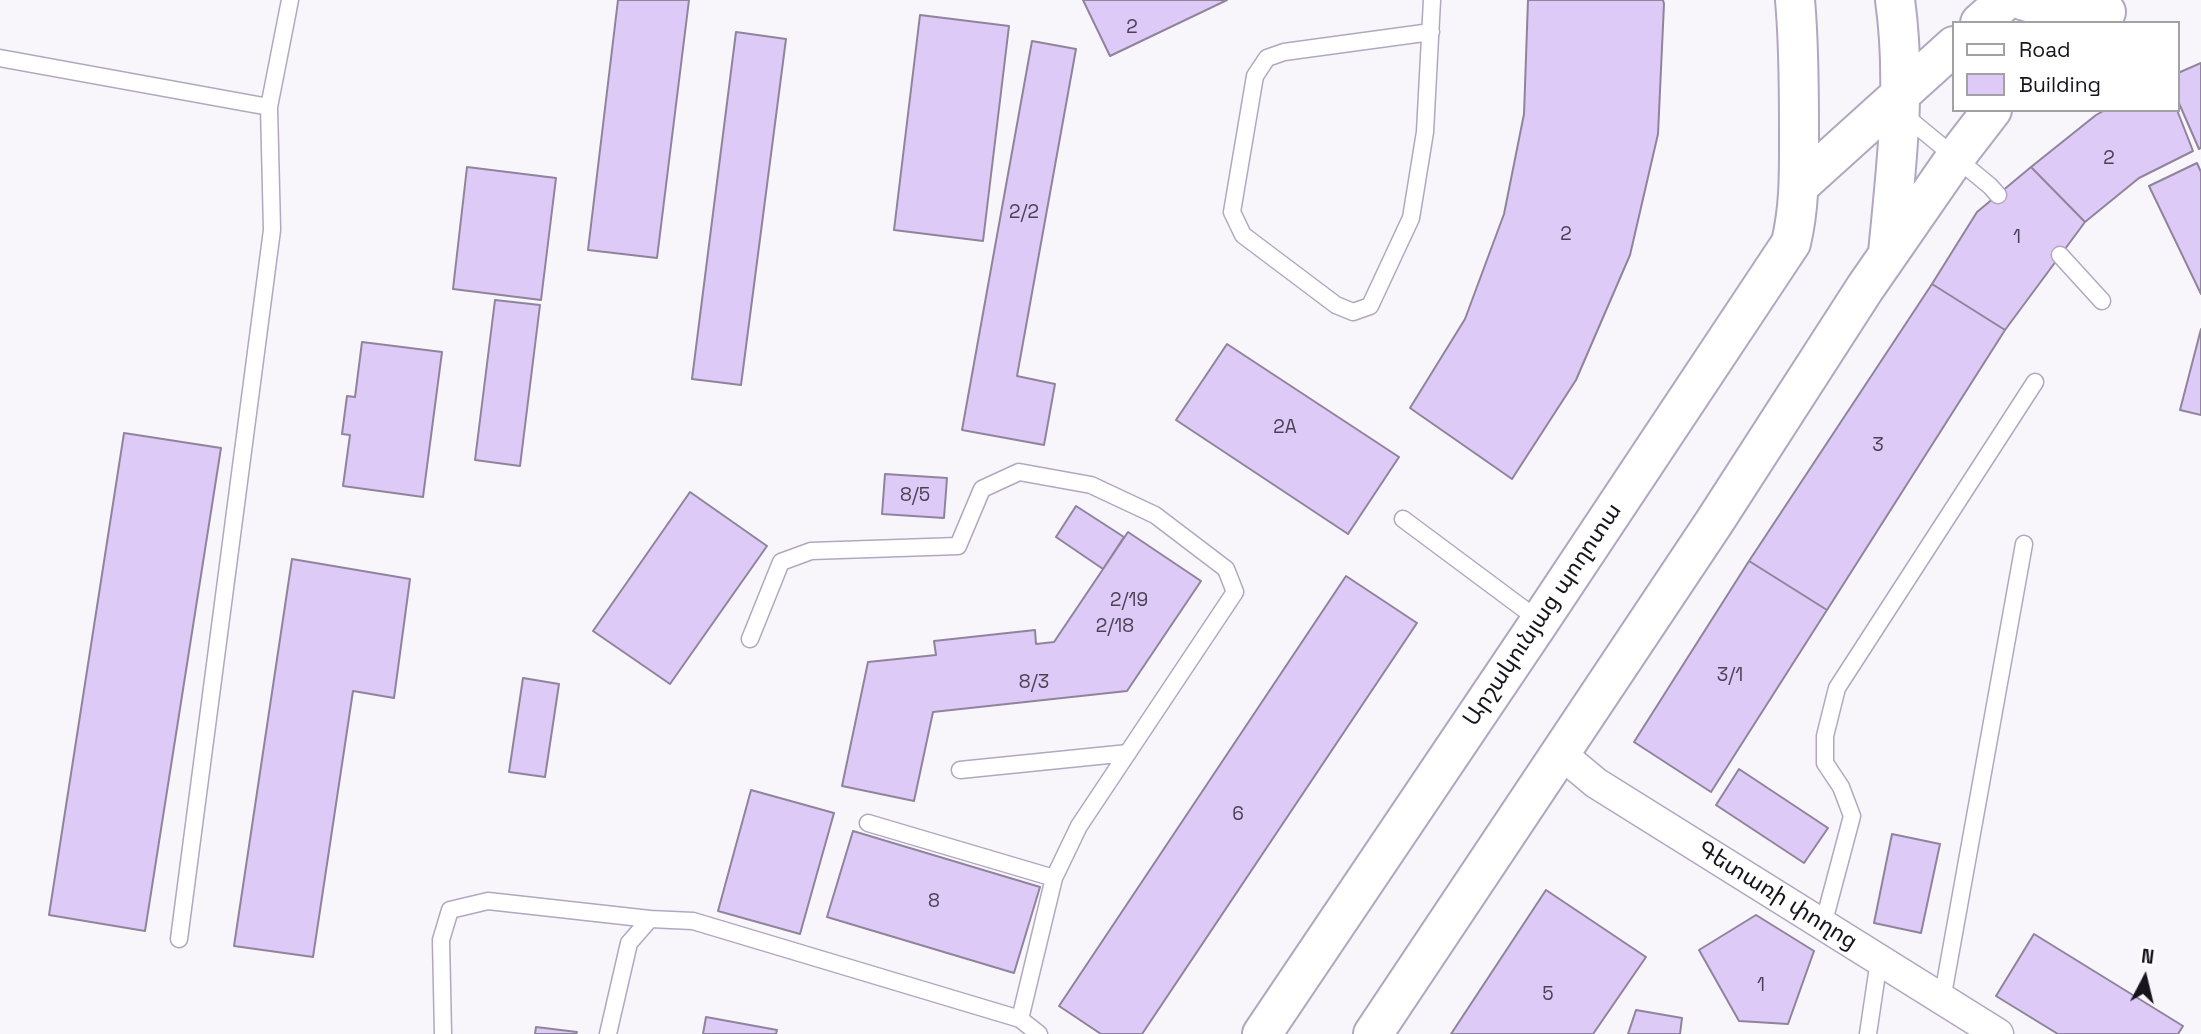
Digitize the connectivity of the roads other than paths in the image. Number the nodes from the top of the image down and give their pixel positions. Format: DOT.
graph roads {
  1 [pos="290,0"];
  2 [pos="1432,0"];
  3 [pos="1795,0"];
  4 [pos="1895,0"];
  5 [pos="2006,0"];
  6 [pos="2022,0"];
  7 [pos="2108,11"];
  8 [pos="1982,21"];
  9 [pos="1432,32"];
  10 [pos="1952,48"];
  11 [pos="0,58"];
  12 [pos="1900,103"];
  13 [pos="269,107"];
  14 [pos="1990,112"];
  15 [pos="1955,158"];
  16 [pos="1799,186"];
  17 [pos="1998,195"];
  18 [pos="1888,255"];
  19 [pos="2060,255"];
  20 [pos="2102,301"];
  21 [pos="2035,382"];
  22 [pos="1403,519"];
  23 [pos="2024,544"];
  24 [pos="1540,621"];
  25 [pos="750,639"];
  26 [pos="1128,753"];
  27 [pos="1560,753"];
  28 [pos="960,771"];
  29 [pos="868,823"];
  30 [pos="1054,878"];
  31 [pos="650,919"];
  32 [pos="1823,925"];
  33 [pos="179,939"];
  34 [pos="1879,960"];
  35 [pos="1942,1000"];
  36 [pos="1020,1019"];
  37 [pos="443,1034"];
  38 [pos="608,1034"];
  39 [pos="1039,1034"];
  40 [pos="1262,1034"];
  41 [pos="1373,1034"];
  42 [pos="1868,1034"];
  43 [pos="1998,1034"];
  1 -- 13 [label="lane"];
  2 -- 9 [label="lane"];
  3 -- 16 [label="main road, Արշակունյաց պողոտա"];
  4 -- 12 [label="main road"];
  5 -- 8 [label="main road"];
  6 -- 7 [label="main road"];
  9 -- 9 [label="lane"];
  10 -- 12 [label="main road"];
  11 -- 13 [label="lane"];
  12 -- 15 [label="lane"];
  12 -- 16 [label="main road"];
  12 -- 18 [label="main road"];
  13 -- 33 [label="lane"];
  14 -- 15 [label="main road"];
  15 -- 17 [label="lane"];
  15 -- 18 [label="main road"];
  16 -- 24 [label="main road, Արշակունյաց պողոտա"];
  18 -- 27 [label="main road"];
  19 -- 20 [label="lane"];
  21 -- 32 [label="lane"];
  22 -- 24 [label="lane"];
  23 -- 35 [label="lane"];
  24 -- 40 [label="main road, Արշակունյաց պողոտա"];
  25 -- 26 [label="lane"];
  26 -- 28 [label="lane"];
  26 -- 30 [label="lane"];
  27 -- 32 [label="street, Գետառի փողոց"];
  27 -- 41 [label="main road"];
  29 -- 30 [label="lane"];
  30 -- 36 [label="lane"];
  31 -- 36 [label="lane"];
  31 -- 37 [label="lane"];
  31 -- 38 [label="lane"];
  32 -- 34 [label="street, Գետառի փողոց"];
  34 -- 35 [label="street, Գետառի փողոց"];
  34 -- 42 [label="lane"];
  35 -- 43 [label="street, Գետառի փողոց"];
  36 -- 39 [label="lane"];
}
